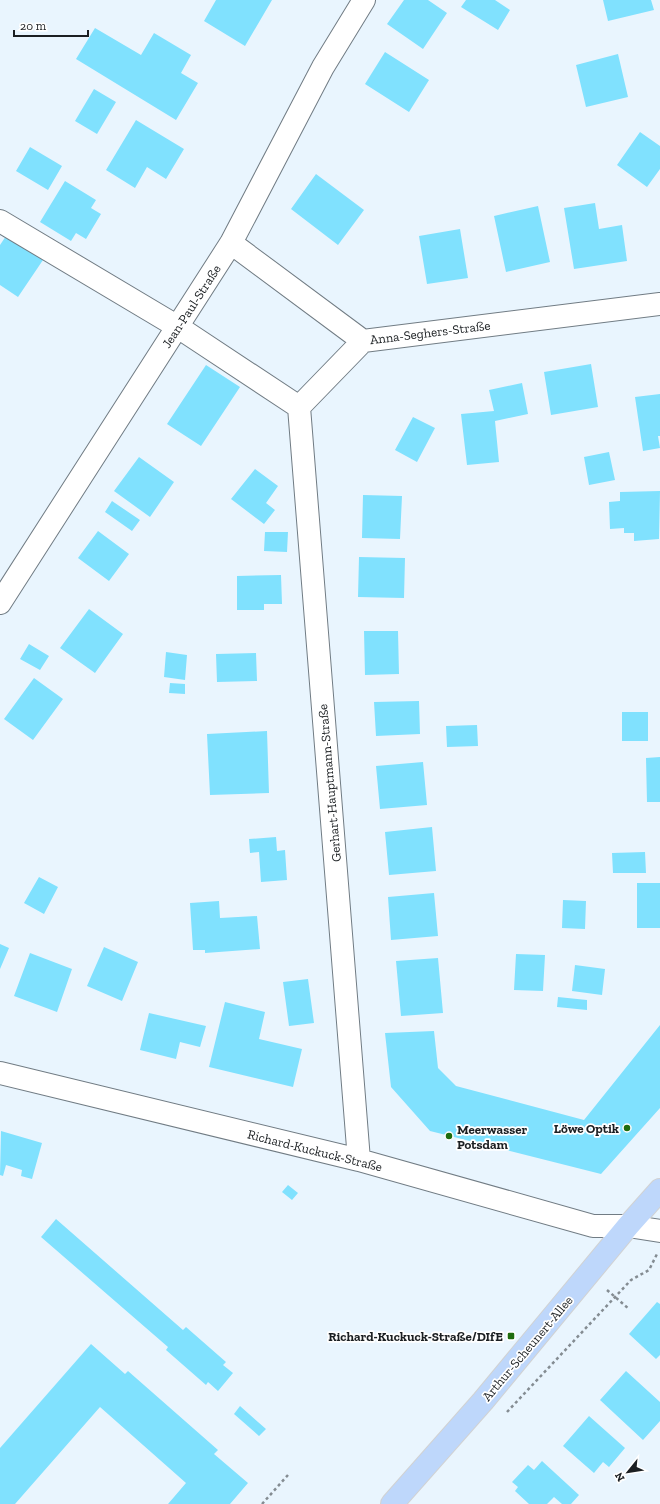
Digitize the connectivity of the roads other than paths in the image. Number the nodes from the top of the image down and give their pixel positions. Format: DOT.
graph roads {
  1 [pos="364,0"];
  2 [pos="0,221"];
  3 [pos="231,243"];
  4 [pos="660,304"];
  5 [pos="178,327"];
  6 [pos="363,341"];
  7 [pos="299,407"];
  8 [pos="0,603"];
  9 [pos="0,1073"];
  10 [pos="359,1160"];
  11 [pos="660,1190"];
  12 [pos="628,1226"];
  13 [pos="660,1231"];
  14 [pos="392,1504"];
  1 -- 3 [label="street, Jean-Paul-Straße"];
  2 -- 5 [label="street"];
  3 -- 5 [label="street, Jean-Paul-Straße"];
  3 -- 6 [label="street, Anna-Seghers-Straße"];
  4 -- 6 [label="street, Anna-Seghers-Straße"];
  5 -- 7 [label="street"];
  5 -- 8 [label="street, Jean-Paul-Straße"];
  6 -- 7 [label="street"];
  7 -- 10 [label="street, Gerhart-Hauptmann-Straße"];
  9 -- 10 [label="street, Richard-Kuckuck-Straße"];
  10 -- 12 [label="street, Richard-Kuckuck-Straße"];
  11 -- 12 [label="main road, Arthur-Scheunert-Allee"];
  12 -- 13 [label="street, Richard-Kuckuck-Straße"];
  12 -- 14 [label="main road, Arthur-Scheunert-Allee"];
}
